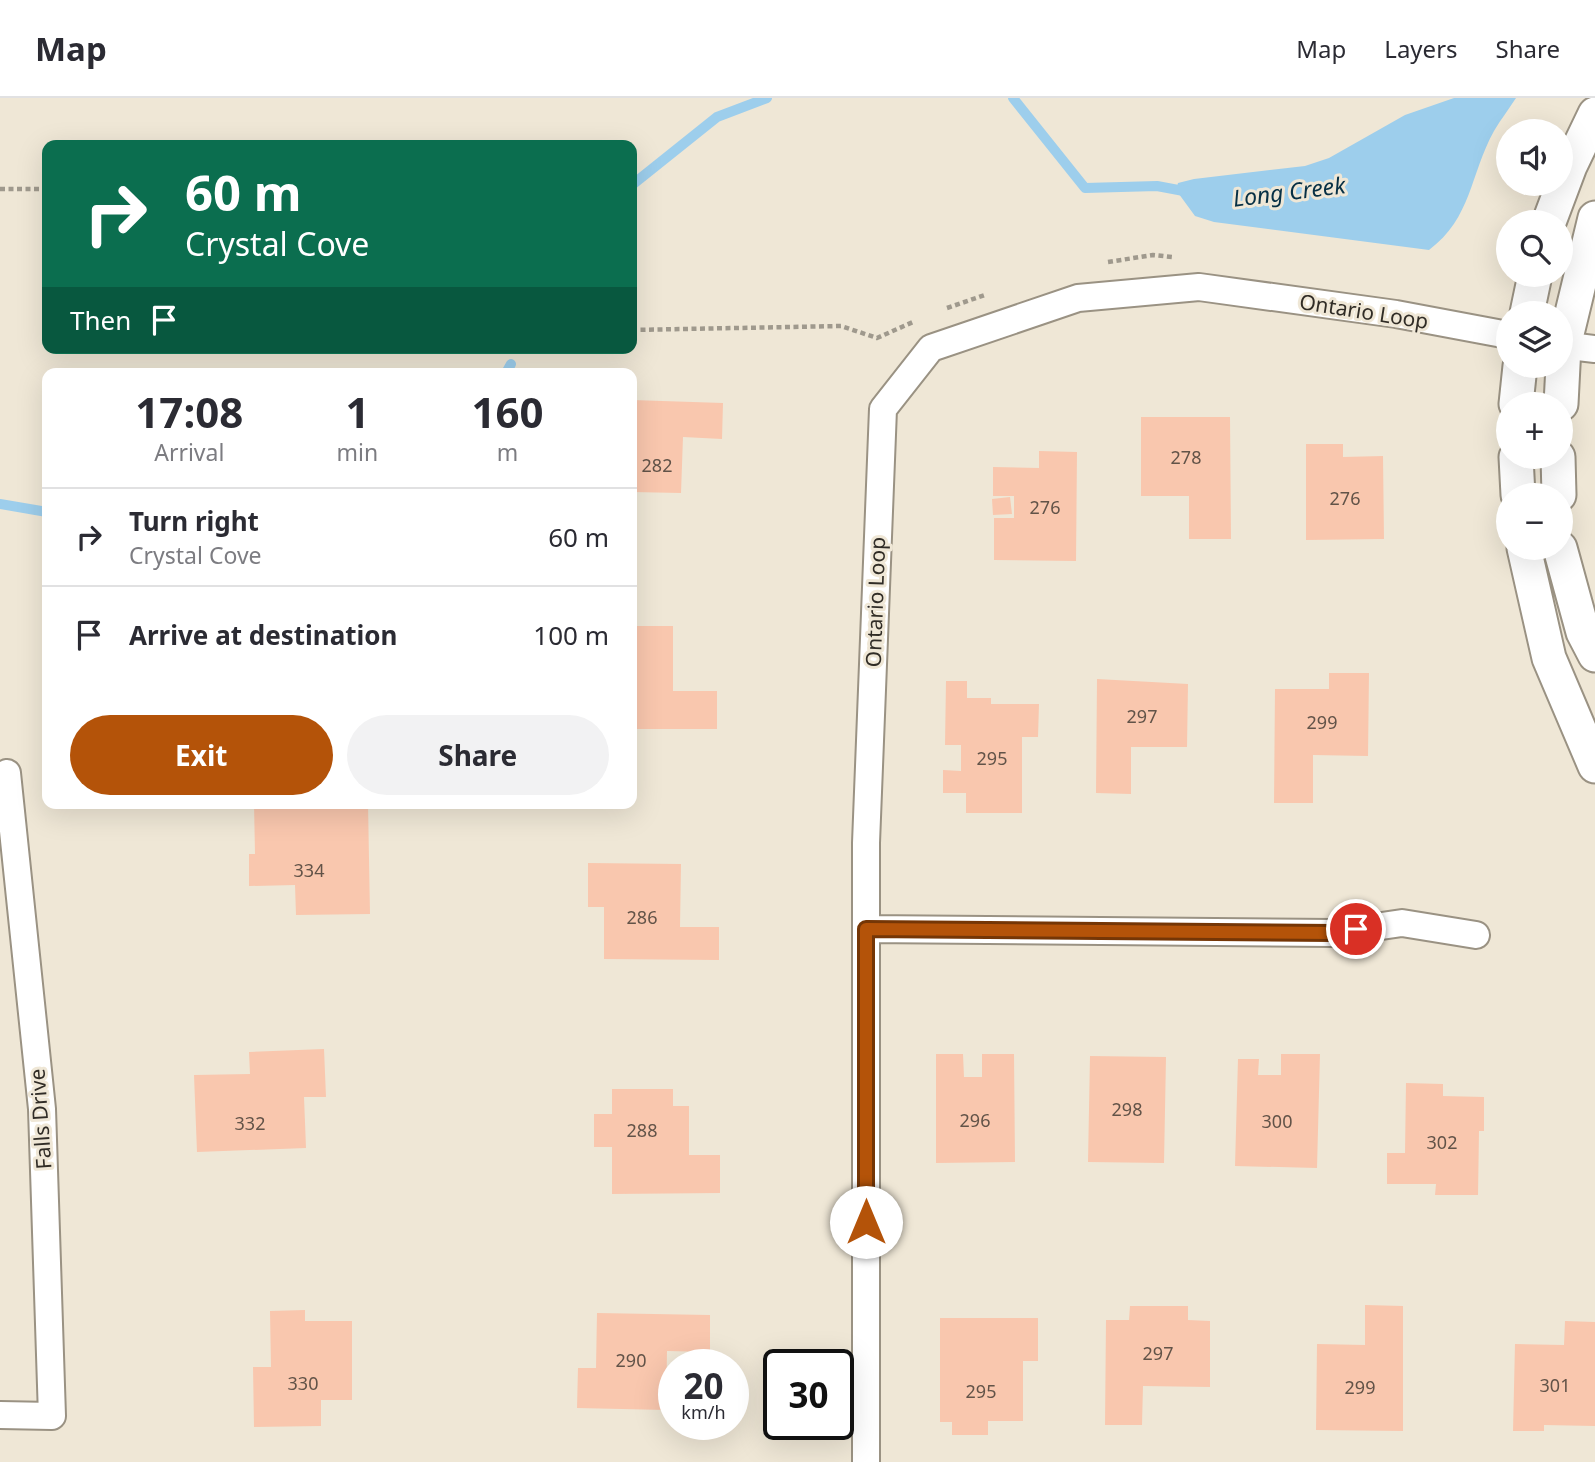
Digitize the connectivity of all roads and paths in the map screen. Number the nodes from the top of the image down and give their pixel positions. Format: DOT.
graph roads {
  1 [pos="1595,114"];
  2 [pos="0,189"];
  3 [pos="42,189"];
  4 [pos="1554,210"];
  5 [pos="1595,218"];
  6 [pos="1496,333"];
  7 [pos="1573,346"];
  8 [pos="1527,560"];
  9 [pos="1563,560"];
  10 [pos="1595,655"];
  11 [pos="1595,766"];
  12 [pos="7,773"];
  13 [pos="866,929"];
  14 [pos="1476,935"];
  15 [pos="0,1415"];
  16 [pos="866,1462"];
  1 -- 4 [label="street"];
  2 -- 3 [label="path"];
  5 -- 7 [label="street"];
  6 -- 13 [label="street, Ontario Loop"];
  8 -- 11 [label="street"];
  9 -- 10 [label="street"];
  12 -- 15 [label="street, Falls Drive"];
  13 -- 14 [label="street"];
  13 -- 16 [label="street, Ontario Loop"];
}
